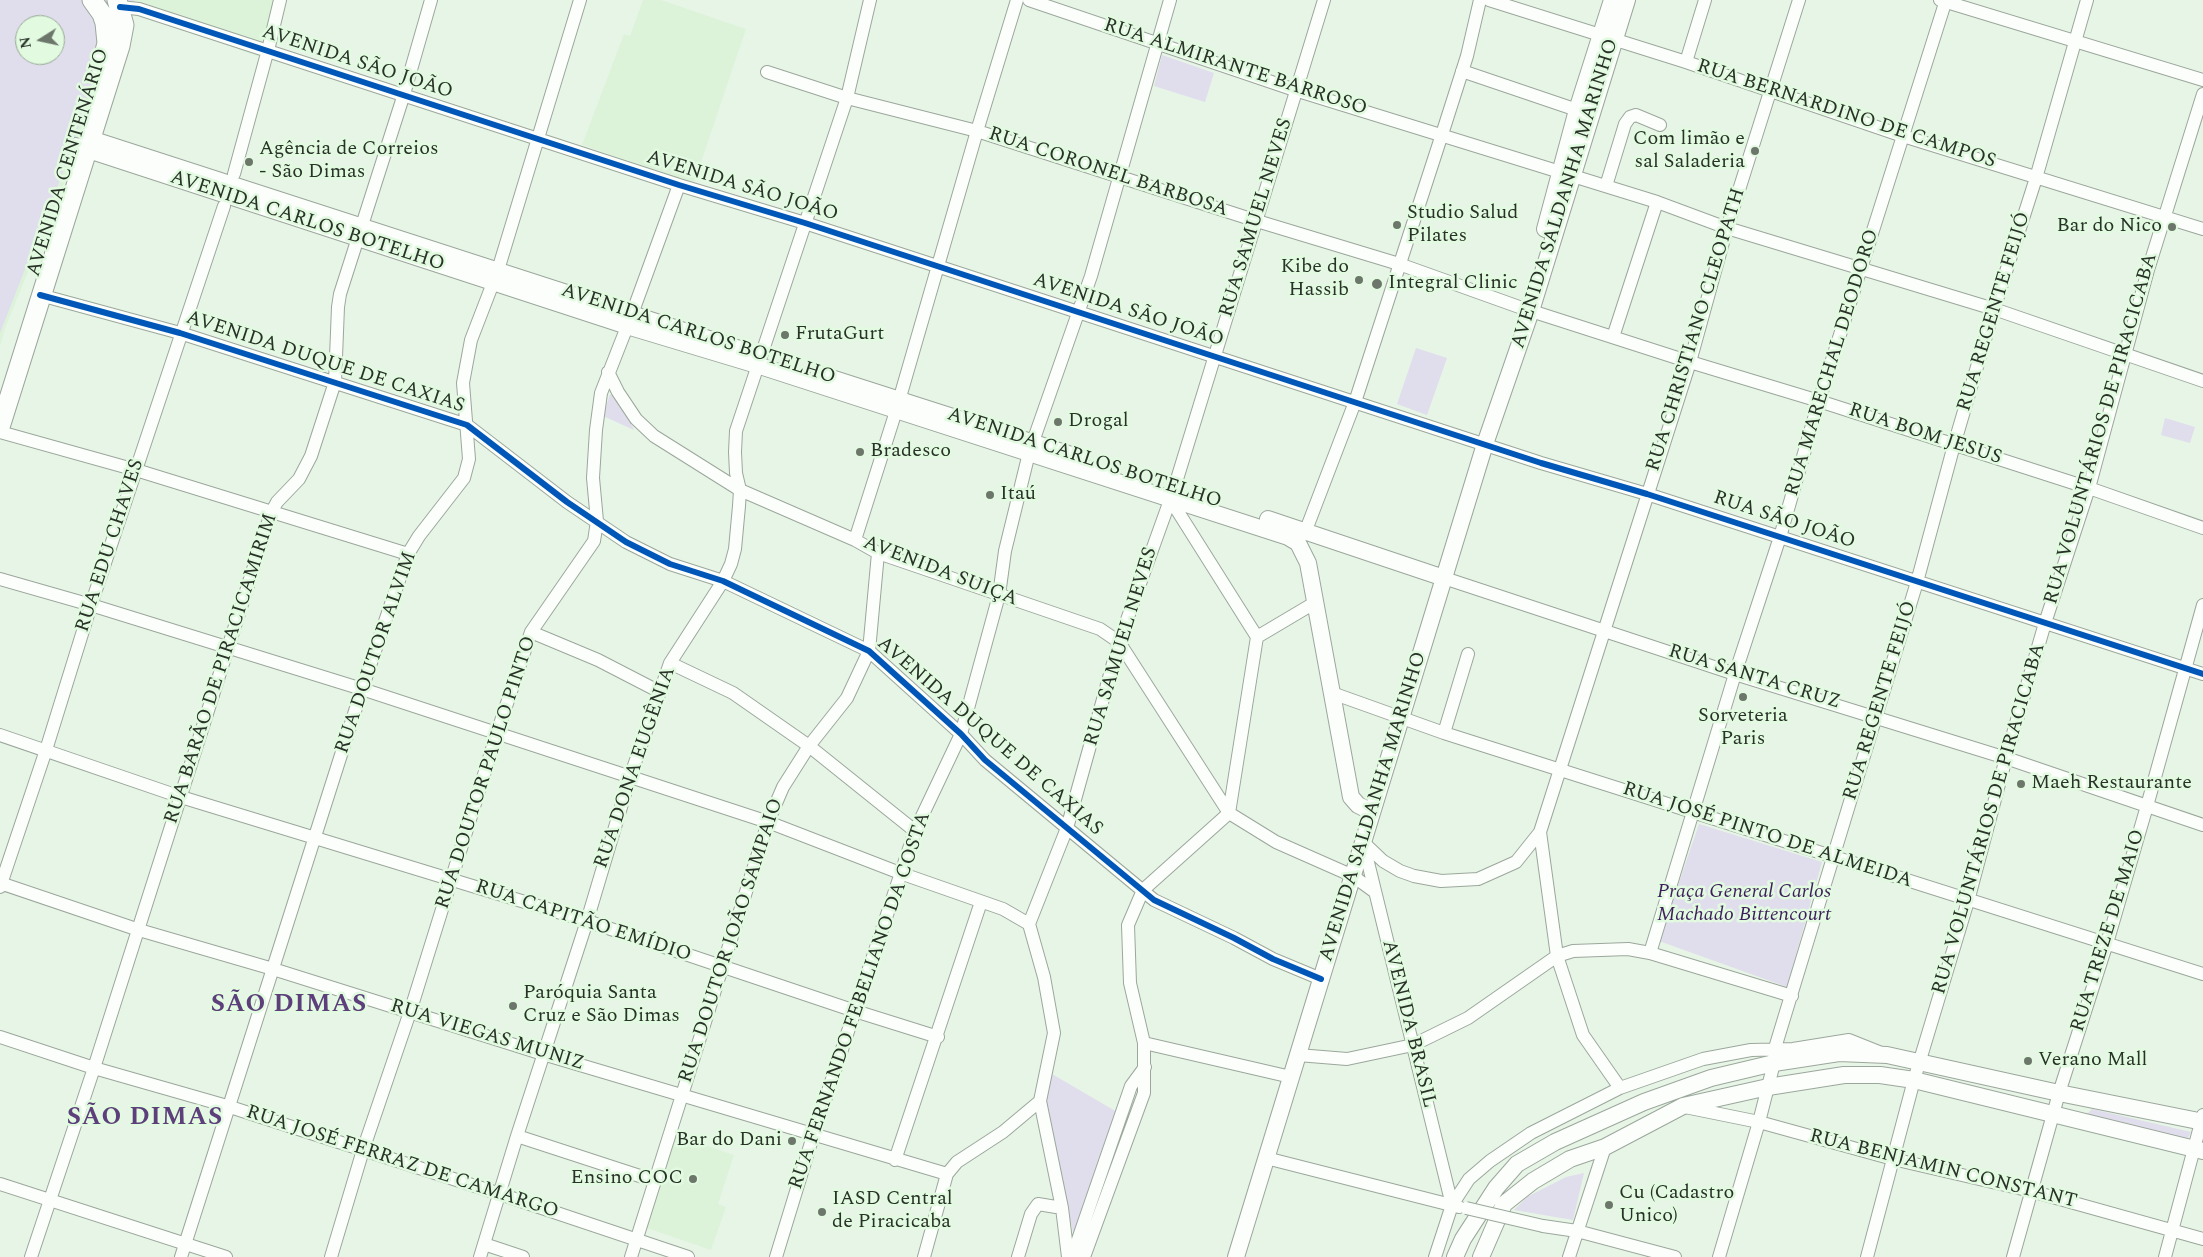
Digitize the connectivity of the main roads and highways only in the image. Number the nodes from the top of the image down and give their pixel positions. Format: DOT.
graph roads {
  1 [pos="92,0"];
  2 [pos="1612,0"];
  3 [pos="1627,0"];
  4 [pos="118,3"];
  5 [pos="1607,38"];
  6 [pos="85,145"];
  7 [pos="1567,174"];
  8 [pos="0,385"];
  9 [pos="0,427"];
  10 [pos="1172,494"];
  11 [pos="1312,533"];
  12 [pos="1282,534"];
  13 [pos="1303,552"];
  14 [pos="1444,578"];
  15 [pos="1372,812"];
  16 [pos="2202,1120"];
  17 [pos="2198,1150"];
  18 [pos="1236,1257"];
  19 [pos="1455,1257"];
  20 [pos="1481,1257"];
  1 -- 6 [label="highway, AVENIDA CENTENÁRIO"];
  2 -- 5 [label="main road, AVENIDA SALDANHA MARINHO"];
  3 -- 5 [label="main road, AVENIDA SALDANHA MARINHO"];
  4 -- 6 [label="highway"];
  5 -- 7 [label="main road, AVENIDA SALDANHA MARINHO"];
  5 -- 7 [label="main road, AVENIDA SALDANHA MARINHO"];
  6 -- 8 [label="highway, AVENIDA CENTENÁRIO"];
  6 -- 9 [label="highway, AVENIDA CENTENÁRIO"];
  6 -- 10 [label="main road, AVENIDA CARLOS BOTELHO"];
  7 -- 14 [label="main road, AVENIDA SALDANHA MARINHO"];
  10 -- 11 [label="main road, AVENIDA CARLOS BOTELHO"];
  10 -- 12 [label="main road, AVENIDA CARLOS BOTELHO"];
  11 -- 12 [label="main road"];
  11 -- 13 [label="main road"];
  11 -- 14 [label="main road, RUA SANTA CRUZ"];
  12 -- 13 [label="main road"];
  13 -- 15 [label="main road"];
  14 -- 15 [label="main road, AVENIDA SALDANHA MARINHO"];
  15 -- 18 [label="main road, AVENIDA SALDANHA MARINHO"];
  16 -- 19 [label="main road"];
  17 -- 20 [label="main road"];
}
